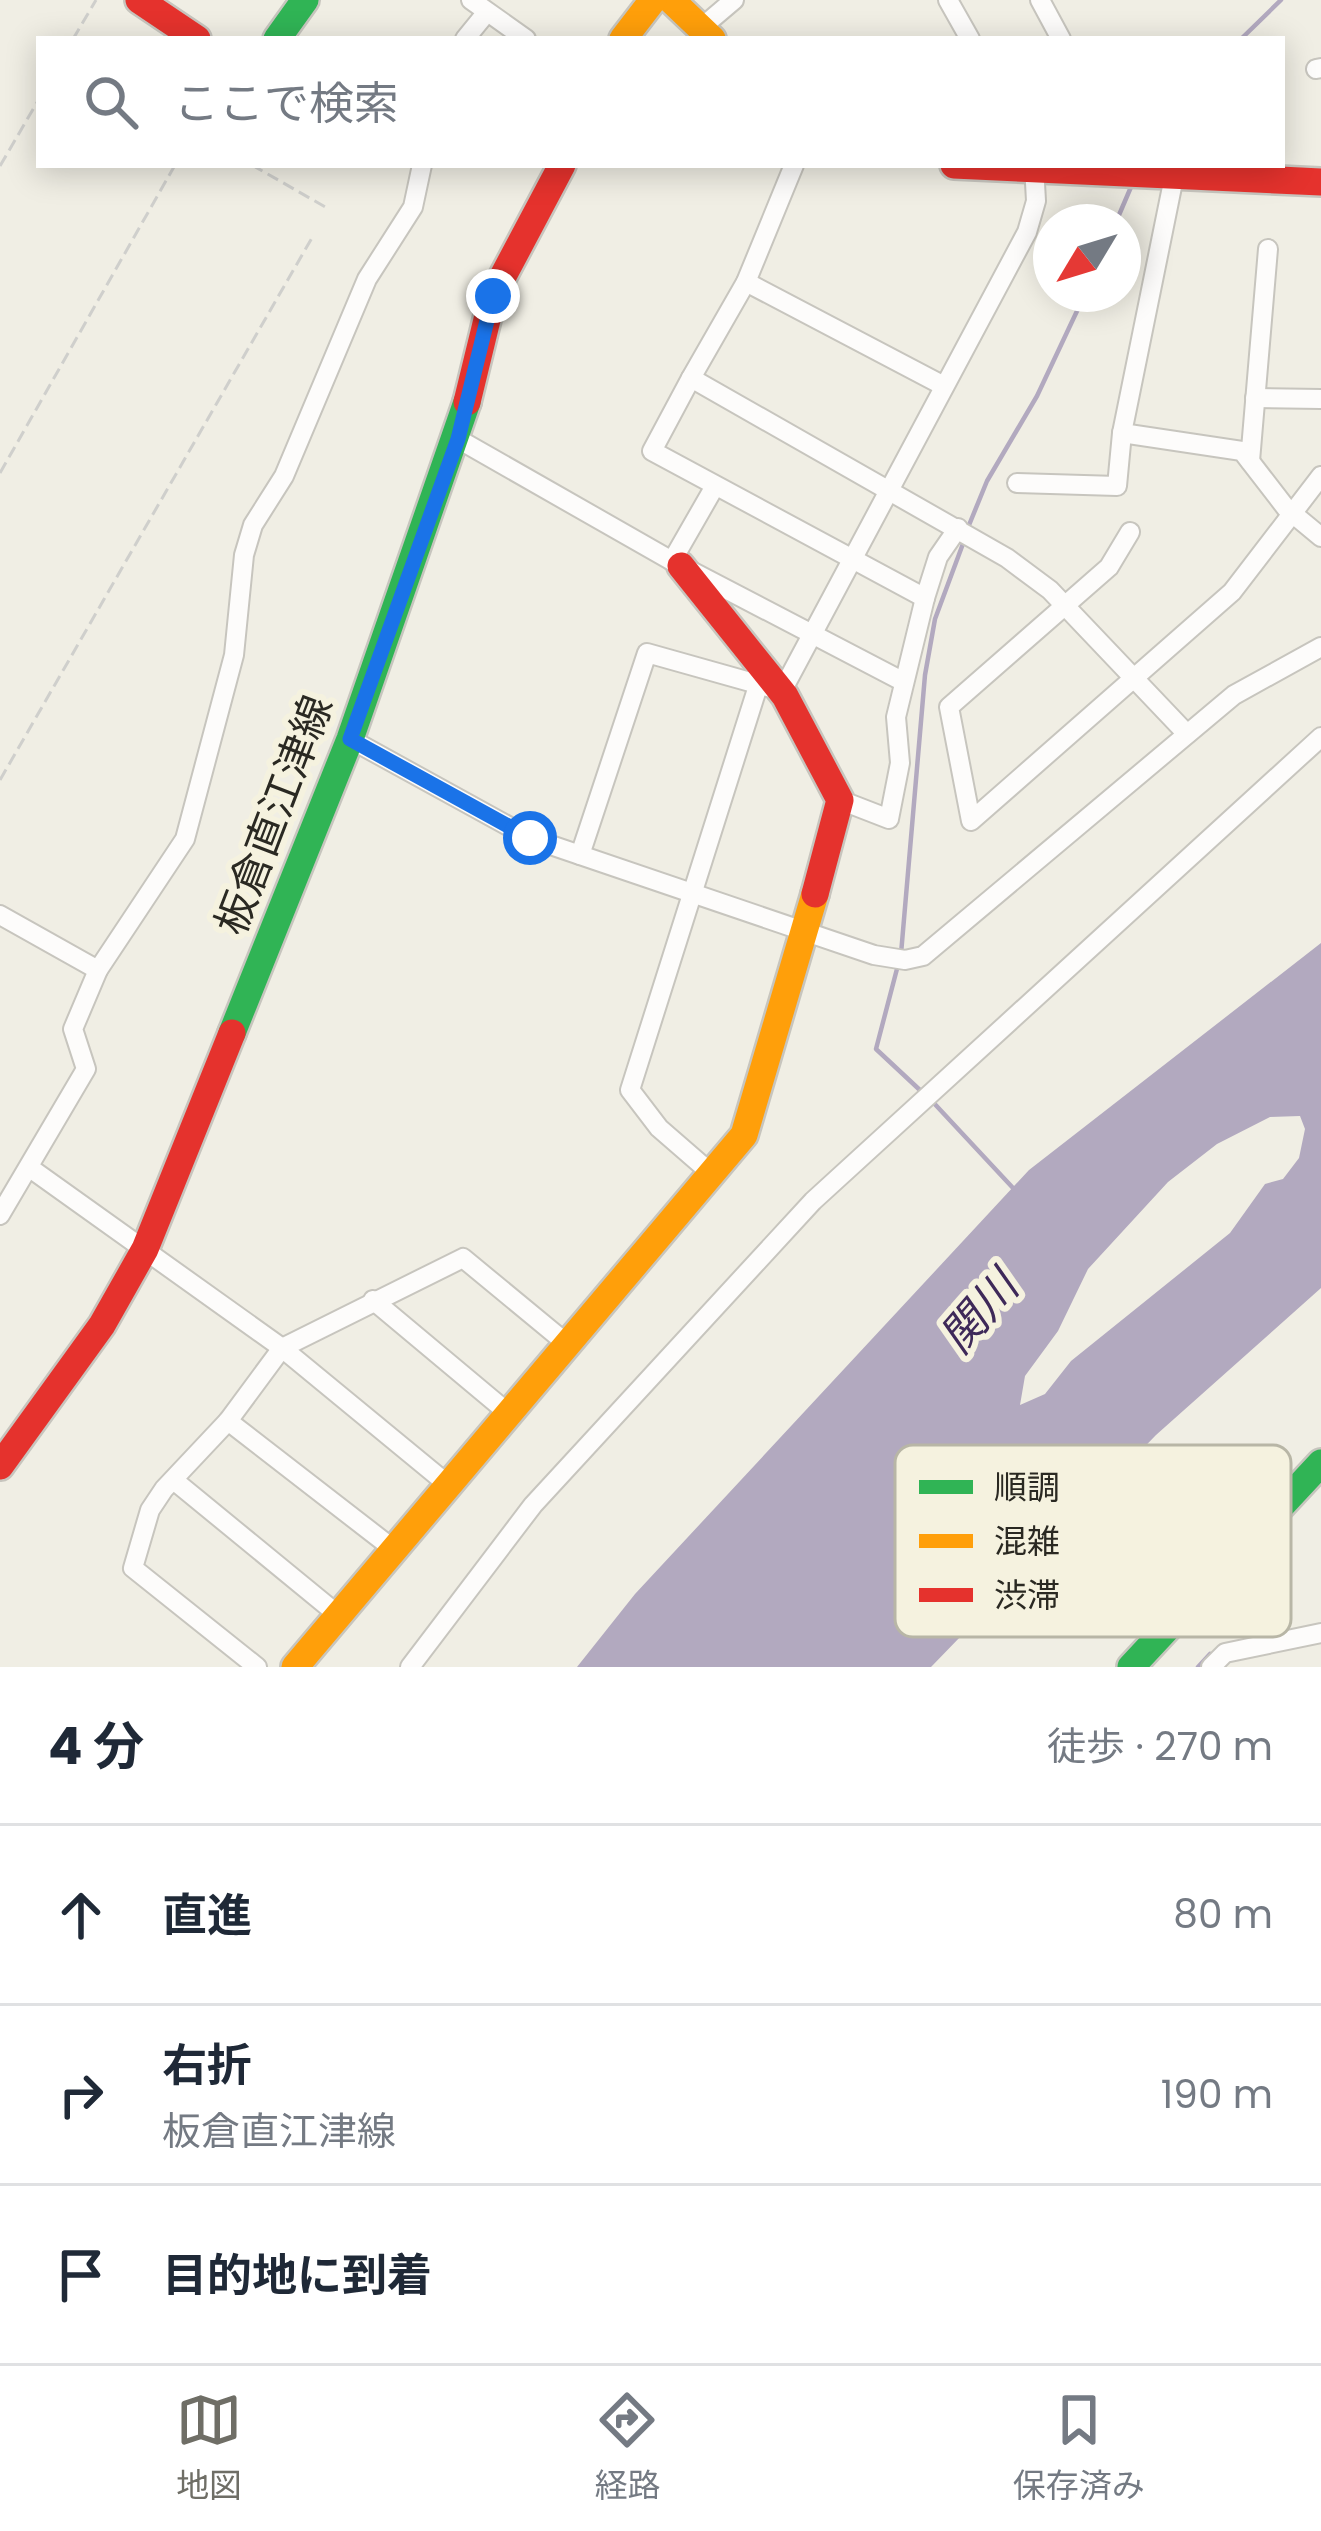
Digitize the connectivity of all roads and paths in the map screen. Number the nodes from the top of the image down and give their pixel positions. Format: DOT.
graph roads {
  1 [pos="96,0"];
  2 [pos="305,0"];
  3 [pos="653,0"];
  4 [pos="671,0"];
  5 [pos="734,0"];
  6 [pos="948,0"];
  7 [pos="1040,0"];
  8 [pos="148,2"];
  9 [pos="479,6"];
  10 [pos="706,33"];
  11 [pos="76,36"];
  12 [pos="192,36"];
  13 [pos="279,36"];
  14 [pos="466,36"];
  15 [pos="522,36"];
  16 [pos="624,36"];
  17 [pos="968,36"];
  18 [pos="1059,36"];
  19 [pos="36,103"];
  20 [pos="0,166"];
  21 [pos="173,168"];
  22 [pos="257,168"];
  23 [pos="421,168"];
  24 [pos="560,168"];
  25 [pos="793,168"];
  26 [pos="1035,168"];
  27 [pos="1174,177"];
  28 [pos="1321,182"];
  29 [pos="327,208"];
  30 [pos="313,236"];
  31 [pos="1268,249"];
  32 [pos="746,282"];
  33 [pos="692,378"];
  34 [pos="944,386"];
  35 [pos="1256,398"];
  36 [pos="1321,400"];
  37 [pos="1122,433"];
  38 [pos="458,439"];
  39 [pos="1250,461"];
  40 [pos="0,473"];
  41 [pos="1321,476"];
  42 [pos="1017,483"];
  43 [pos="715,486"];
  44 [pos="892,489"];
  45 [pos="1292,513"];
  46 [pos="958,528"];
  47 [pos="1130,532"];
  48 [pos="1321,537"];
  49 [pos="849,560"];
  50 [pos="677,564"];
  51 [pos="925,598"];
  52 [pos="1065,607"];
  53 [pos="810,634"];
  54 [pos="1321,647"];
  55 [pos="1133,678"];
  56 [pos="904,682"];
  57 [pos="770,689"];
  58 [pos="1187,734"];
  59 [pos="1321,737"];
  60 [pos="350,739"];
  61 [pos="0,780"];
  62 [pos="840,800"];
  63 [pos="580,855"];
  64 [pos="691,894"];
  65 [pos="0,915"];
  66 [pos="803,932"];
  67 [pos="98,970"];
  68 [pos="30,1168"];
  69 [pos="712,1174"];
  70 [pos="0,1215"];
  71 [pos="145,1249"];
  72 [pos="373,1300"];
  73 [pos="566,1343"];
  74 [pos="282,1348"];
  75 [pos="507,1412"];
  76 [pos="228,1421"];
  77 [pos="1321,1463"];
  78 [pos="0,1466"];
  79 [pos="176,1482"];
  80 [pos="446,1483"];
  81 [pos="1291,1493"];
  82 [pos="392,1548"];
  83 [pos="337,1614"];
  84 [pos="1321,1627"];
  85 [pos="1291,1635"];
  86 [pos="1157,1637"];
  87 [pos="1284,1637"];
  88 [pos="257,1667"];
  89 [pos="295,1667"];
  90 [pos="410,1667"];
  91 [pos="1131,1667"];
  92 [pos="1211,1667"];
  1 -- 11 [label="path"];
  2 -- 13 [label="main road"];
  3 -- 16 [label="main road"];
  4 -- 10 [label="main road"];
  5 -- 10 [label="street"];
  6 -- 17 [label="street"];
  7 -- 18 [label="street"];
  8 -- 12 [label="main road"];
  9 -- 14 [label="street"];
  9 -- 15 [label="street"];
  19 -- 20 [label="path"];
  21 -- 40 [label="path"];
  22 -- 29 [label="path"];
  23 -- 67 [label="street"];
  24 -- 38 [label="main road, 板倉直江津線"];
  25 -- 32 [label="street"];
  26 -- 27 [label="main road"];
  26 -- 34 [label="street"];
  27 -- 28 [label="main road"];
  27 -- 37 [label="street"];
  30 -- 61 [label="path"];
  31 -- 35 [label="street"];
  32 -- 33 [label="street"];
  32 -- 34 [label="street"];
  33 -- 43 [label="street"];
  33 -- 44 [label="street"];
  34 -- 44 [label="street"];
  35 -- 36 [label="street"];
  35 -- 39 [label="street"];
  37 -- 39 [label="street"];
  37 -- 42 [label="street"];
  38 -- 50 [label="street"];
  38 -- 60 [label="main road, 板倉直江津線"];
  39 -- 45 [label="street"];
  41 -- 45 [label="street"];
  43 -- 49 [label="street"];
  43 -- 50 [label="street"];
  44 -- 46 [label="street"];
  44 -- 49 [label="street"];
  45 -- 48 [label="street"];
  45 -- 55 [label="street"];
  46 -- 51 [label="street"];
  46 -- 52 [label="street"];
  47 -- 52 [label="street"];
  49 -- 51 [label="street"];
  49 -- 53 [label="street"];
  50 -- 53 [label="street"];
  50 -- 57 [label="main road"];
  51 -- 56 [label="street"];
  52 -- 55 [label="street"];
  52 -- 55 [label="street"];
  53 -- 56 [label="street"];
  53 -- 57 [label="street"];
  54 -- 58 [label="street"];
  55 -- 58 [label="street"];
  56 -- 62 [label="street"];
  57 -- 62 [label="main road"];
  57 -- 63 [label="street"];
  57 -- 64 [label="street"];
  58 -- 66 [label="street"];
  59 -- 90 [label="street"];
  60 -- 63 [label="street"];
  60 -- 71 [label="main road, 板倉直江津線"];
  62 -- 66 [label="main road"];
  63 -- 64 [label="street"];
  64 -- 66 [label="street"];
  64 -- 69 [label="street"];
  65 -- 67 [label="street"];
  66 -- 69 [label="main road"];
  67 -- 68 [label="street"];
  68 -- 70 [label="street"];
  68 -- 71 [label="street"];
  69 -- 73 [label="main road"];
  71 -- 74 [label="street"];
  71 -- 78 [label="main road, 板倉直江津線"];
  72 -- 73 [label="street"];
  72 -- 74 [label="street"];
  72 -- 75 [label="street"];
  73 -- 75 [label="main road"];
  74 -- 76 [label="street"];
  74 -- 80 [label="street"];
  75 -- 80 [label="main road"];
  76 -- 79 [label="street"];
  76 -- 82 [label="street"];
  77 -- 81 [label="main road"];
  79 -- 83 [label="street"];
  79 -- 88 [label="street"];
  80 -- 82 [label="main road"];
  82 -- 83 [label="main road"];
  83 -- 89 [label="main road"];
  84 -- 85 [label="street"];
  86 -- 91 [label="main road"];
  87 -- 92 [label="street"];
}
